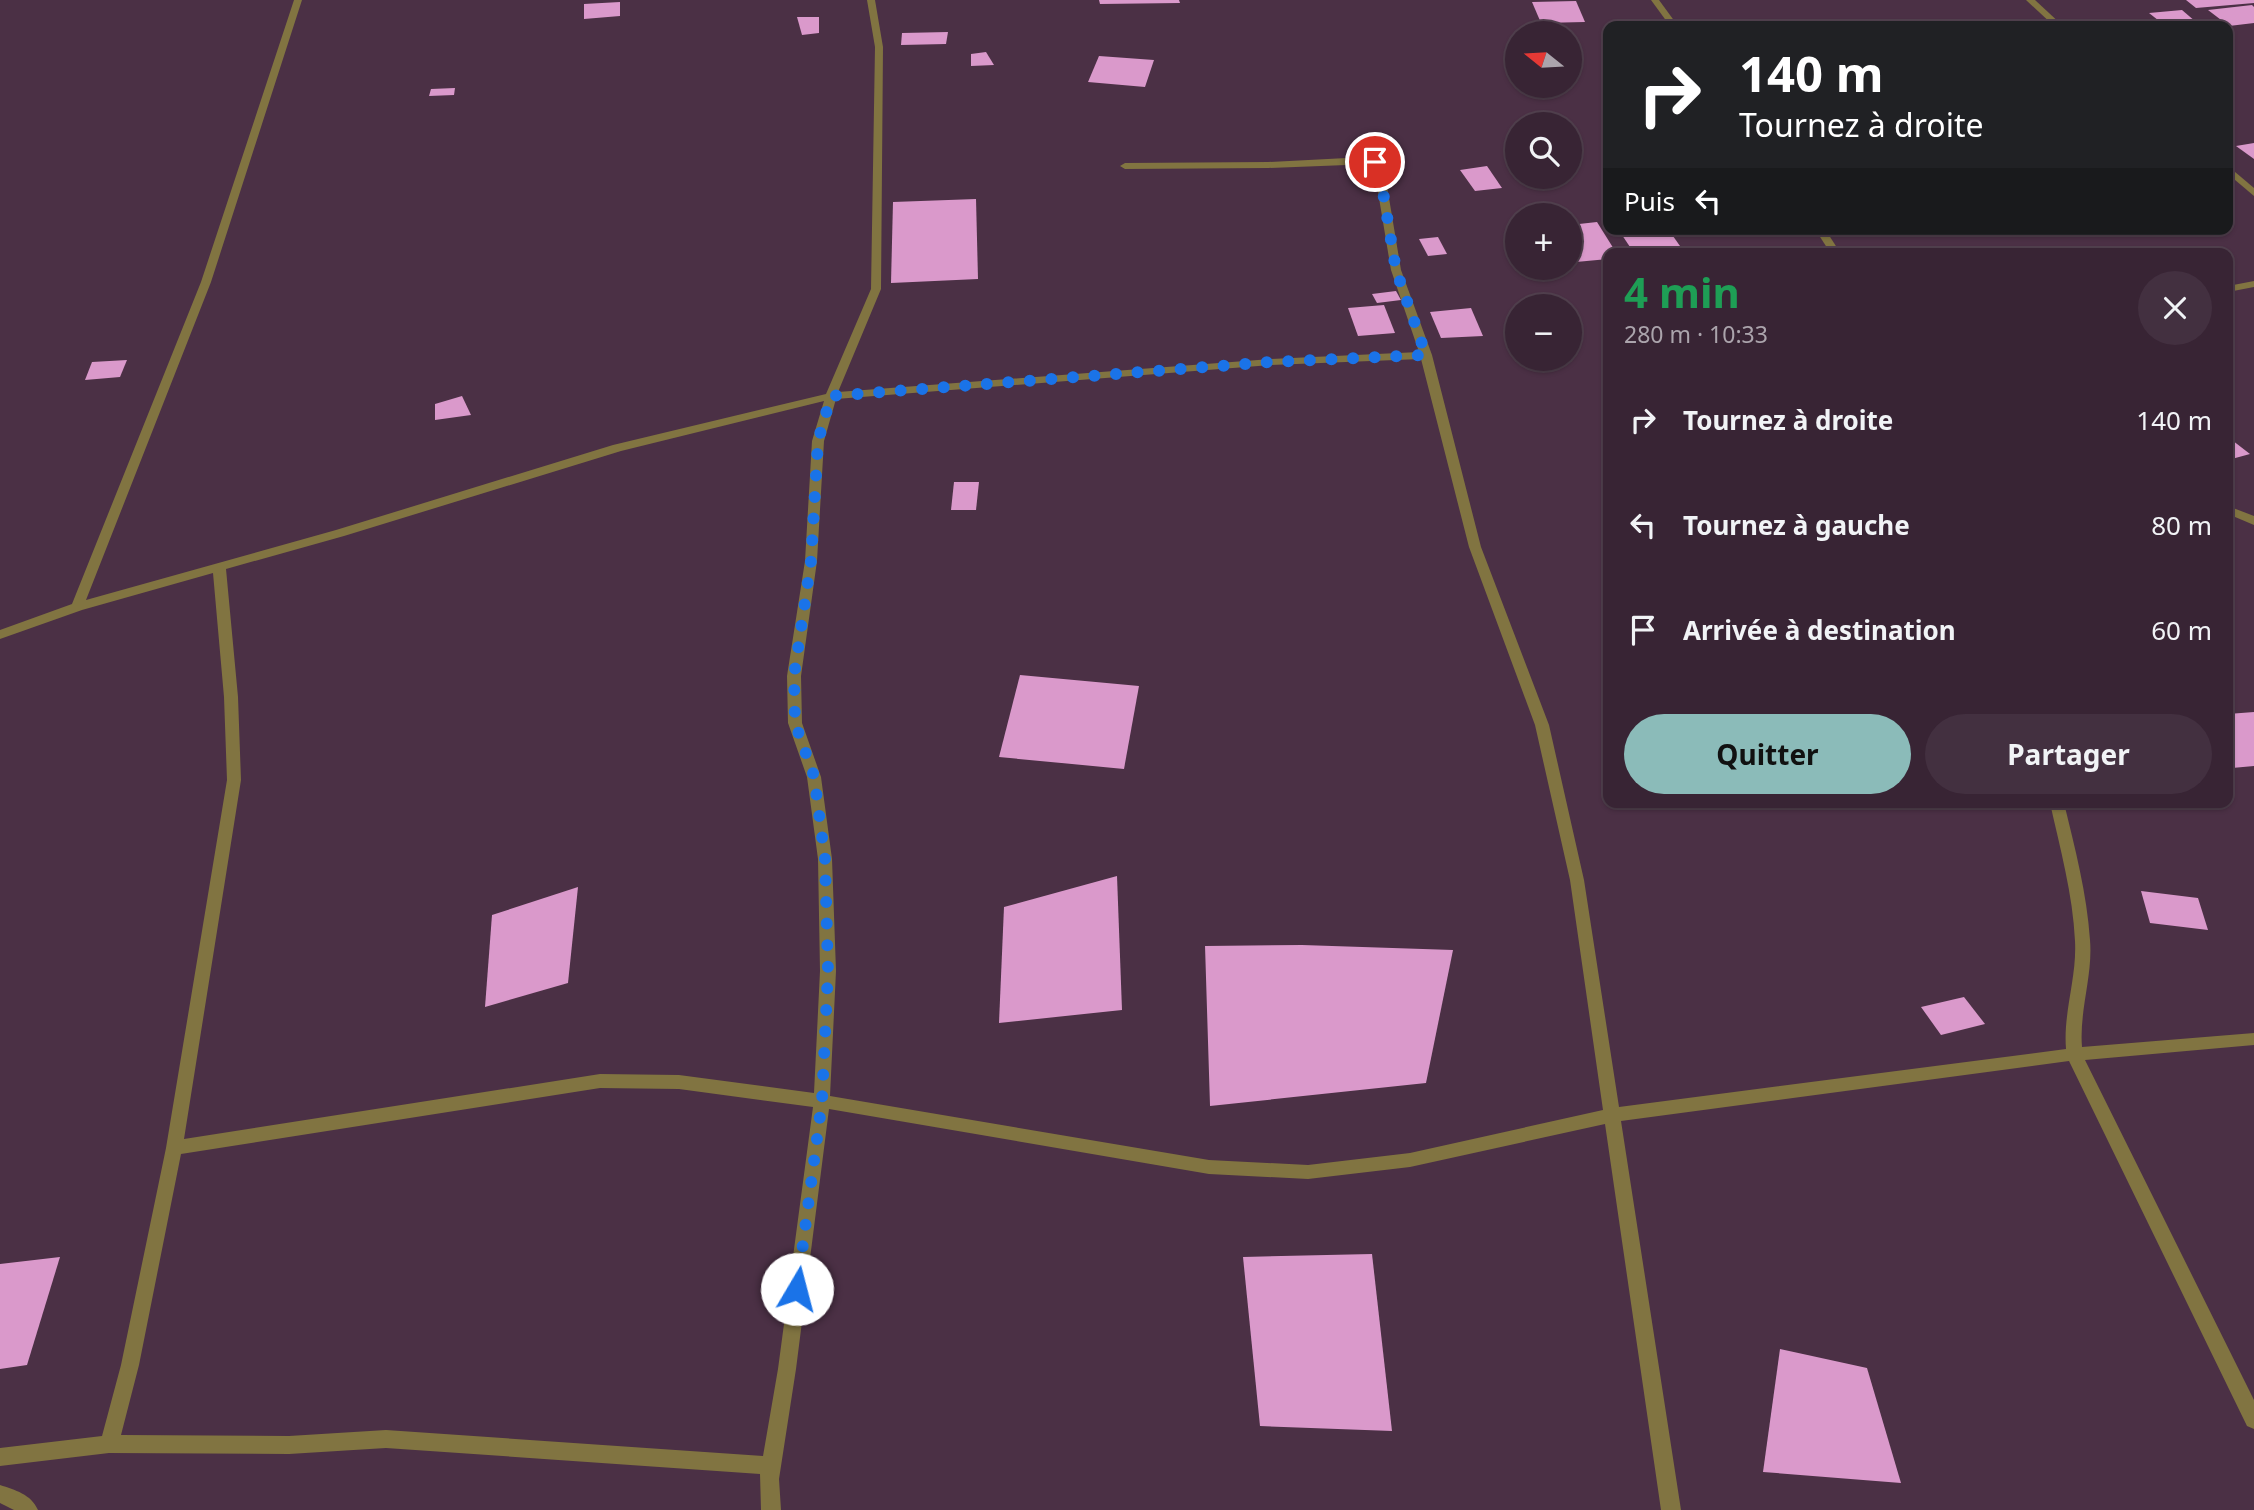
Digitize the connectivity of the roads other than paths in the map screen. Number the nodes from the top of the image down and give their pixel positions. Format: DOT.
graph roads {
  1 [pos="298,0"];
  2 [pos="871,0"];
  3 [pos="1655,0"];
  4 [pos="2030,0"];
  5 [pos="1670,21"];
  6 [pos="2053,21"];
  7 [pos="1125,166"];
  8 [pos="2233,174"];
  9 [pos="2254,193"];
  10 [pos="2254,284"];
  11 [pos="2233,288"];
  12 [pos="1426,355"];
  13 [pos="831,396"];
  14 [pos="2233,512"];
  15 [pos="2254,521"];
  16 [pos="219,567"];
  17 [pos="77,607"];
  18 [pos="0,635"];
  19 [pos="2058,808"];
  20 [pos="2254,1039"];
  21 [pos="2074,1054"];
  22 [pos="822,1101"];
  23 [pos="1613,1115"];
  24 [pos="174,1148"];
  25 [pos="2254,1420"];
  26 [pos="109,1444"];
  27 [pos="0,1457"];
  28 [pos="771,1466"];
  29 [pos="0,1494"];
  30 [pos="28,1510"];
  31 [pos="771,1510"];
  32 [pos="1671,1510"];
  1 -- 17 [label="street"];
  2 -- 13 [label="street"];
  3 -- 5 [label="street"];
  4 -- 6 [label="street"];
  7 -- 12 [label="street"];
  8 -- 9 [label="street"];
  10 -- 11 [label="street"];
  12 -- 13 [label="street"];
  12 -- 23 [label="street"];
  13 -- 16 [label="street"];
  13 -- 22 [label="street"];
  14 -- 15 [label="street"];
  16 -- 17 [label="street"];
  16 -- 24 [label="street"];
  17 -- 18 [label="street"];
  19 -- 21 [label="street"];
  20 -- 21 [label="street"];
  21 -- 23 [label="street"];
  21 -- 25 [label="street"];
  22 -- 23 [label="street"];
  22 -- 24 [label="street"];
  22 -- 28 [label="street"];
  23 -- 32 [label="street"];
  24 -- 26 [label="street"];
  26 -- 27 [label="street"];
  26 -- 28 [label="street"];
  28 -- 31 [label="street"];
  29 -- 30 [label="street"];
}
